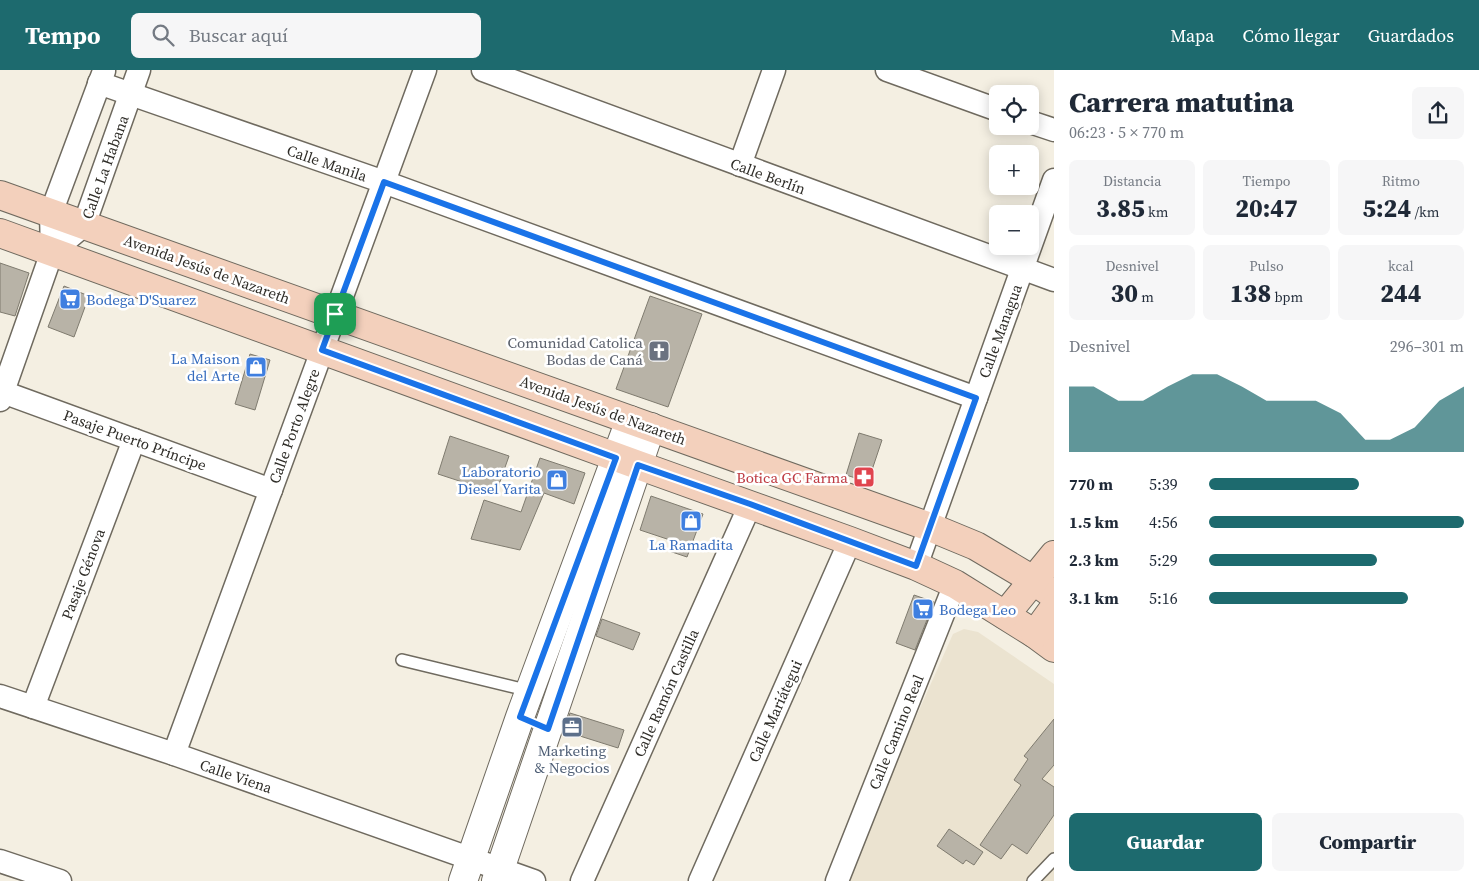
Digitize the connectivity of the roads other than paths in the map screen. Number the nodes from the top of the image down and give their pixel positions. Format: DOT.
graph roads {
  1 [pos="139,70"];
  2 [pos="425,70"];
  3 [pos="483,70"];
  4 [pos="774,70"];
  5 [pos="887,70"];
  6 [pos="102,77"];
  7 [pos="131,94"];
  8 [pos="989,107"];
  9 [pos="1039,125"];
  10 [pos="1054,130"];
  11 [pos="740,165"];
  12 [pos="1054,180"];
  13 [pos="384,182"];
  14 [pos="0,195"];
  15 [pos="51,213"];
  16 [pos="84,225"];
  17 [pos="0,233"];
  18 [pos="52,252"];
  19 [pos="1023,269"];
  20 [pos="1053,277"];
  21 [pos="335,314"];
  22 [pos="322,350"];
  23 [pos="547,390"];
  24 [pos="1,394"];
  25 [pos="976,398"];
  26 [pos="641,423"];
  27 [pos="533,427"];
  28 [pos="134,440"];
  29 [pos="627,461"];
  30 [pos="270,490"];
  31 [pos="750,504"];
  32 [pos="930,527"];
  33 [pos="850,541"];
  34 [pos="1054,555"];
  35 [pos="916,566"];
  36 [pos="954,584"];
  37 [pos="1044,587"];
  38 [pos="1054,608"];
  39 [pos="1005,615"];
  40 [pos="1045,641"];
  41 [pos="402,660"];
  42 [pos="530,691"];
  43 [pos="0,696"];
  44 [pos="33,708"];
  45 [pos="520,717"];
  46 [pos="548,729"];
  47 [pos="174,754"];
  48 [pos="1054,859"];
  49 [pos="0,861"];
  50 [pos="467,870"];
  51 [pos="498,875"];
  52 [pos="60,881"];
  53 [pos="534,881"];
  54 [pos="582,881"];
  55 [pos="700,881"];
  56 [pos="836,881"];
  57 [pos="1033,881"];
  1 -- 7 [label="street, Calle La Habana"];
  2 -- 13 [label="street, Calle Porto Alegre"];
  3 -- 11 [label="street, Calle Berlín"];
  4 -- 11 [label="street"];
  5 -- 8 [label="street"];
  6 -- 7 [label="street, Calle Manila"];
  6 -- 15 [label="street"];
  7 -- 13 [label="street, Calle Manila"];
  7 -- 16 [label="street, Calle La Habana"];
  9 -- 10 [label="street"];
  11 -- 19 [label="street, Calle Berlín"];
  12 -- 19 [label="street, Calle Managua"];
  13 -- 21 [label="street, Calle Porto Alegre"];
  13 -- 25 [label="street, Calle Manila"];
  14 -- 15 [label="main road, Avenida Jesús de Nazareth"];
  15 -- 16 [label="main road, Avenida Jesús de Nazareth"];
  15 -- 18 [label="street"];
  16 -- 18 [label="street, Calle La Habana"];
  16 -- 21 [label="main road, Avenida Jesús de Nazareth"];
  17 -- 18 [label="main road"];
  18 -- 22 [label="main road"];
  18 -- 24 [label="street"];
  19 -- 20 [label="street, Calle Berlín"];
  19 -- 25 [label="street, Calle Managua"];
  21 -- 22 [label="street, Calle Porto Alegre"];
  21 -- 23 [label="main road, Avenida Jesús de Nazareth"];
  22 -- 27 [label="main road"];
  22 -- 30 [label="street, Calle Porto Alegre"];
  23 -- 26 [label="main road, Avenida Jesús de Nazareth"];
  23 -- 27 [label="main road"];
  24 -- 28 [label="street, Pasaje Puerto Príncipe"];
  25 -- 32 [label="street, Calle Managua"];
  26 -- 29 [label="street"];
  26 -- 32 [label="main road, Avenida Jesús de Nazareth"];
  27 -- 29 [label="main road"];
  28 -- 30 [label="street, Pasaje Puerto Príncipe"];
  28 -- 44 [label="street, Pasaje Génova"];
  29 -- 31 [label="main road"];
  29 -- 42 [label="street"];
  29 -- 46 [label="street"];
  30 -- 47 [label="street, Calle Porto Alegre"];
  31 -- 33 [label="main road"];
  31 -- 54 [label="street, Calle Ramón Castilla"];
  32 -- 35 [label="street, Calle Managua"];
  32 -- 37 [label="main road, Avenida Jesús de Nazareth"];
  33 -- 35 [label="main road"];
  33 -- 55 [label="street, Calle Mariátegui"];
  34 -- 37 [label="main road"];
  35 -- 36 [label="main road"];
  36 -- 39 [label="main road"];
  36 -- 56 [label="street, Calle Camino Real"];
  37 -- 39 [label="main road"];
  38 -- 40 [label="main road"];
  39 -- 40 [label="main road"];
  41 -- 42 [label="lane"];
  42 -- 45 [label="street"];
  43 -- 44 [label="street, Calle Viena"];
  44 -- 47 [label="street, Calle Viena"];
  45 -- 46 [label="street"];
  45 -- 50 [label="street"];
  46 -- 51 [label="street"];
  47 -- 50 [label="street, Calle Viena"];
  48 -- 57 [label="lane"];
  49 -- 52 [label="street"];
  50 -- 51 [label="street, Calle Viena"];
  51 -- 53 [label="street, Calle Viena"];
}
